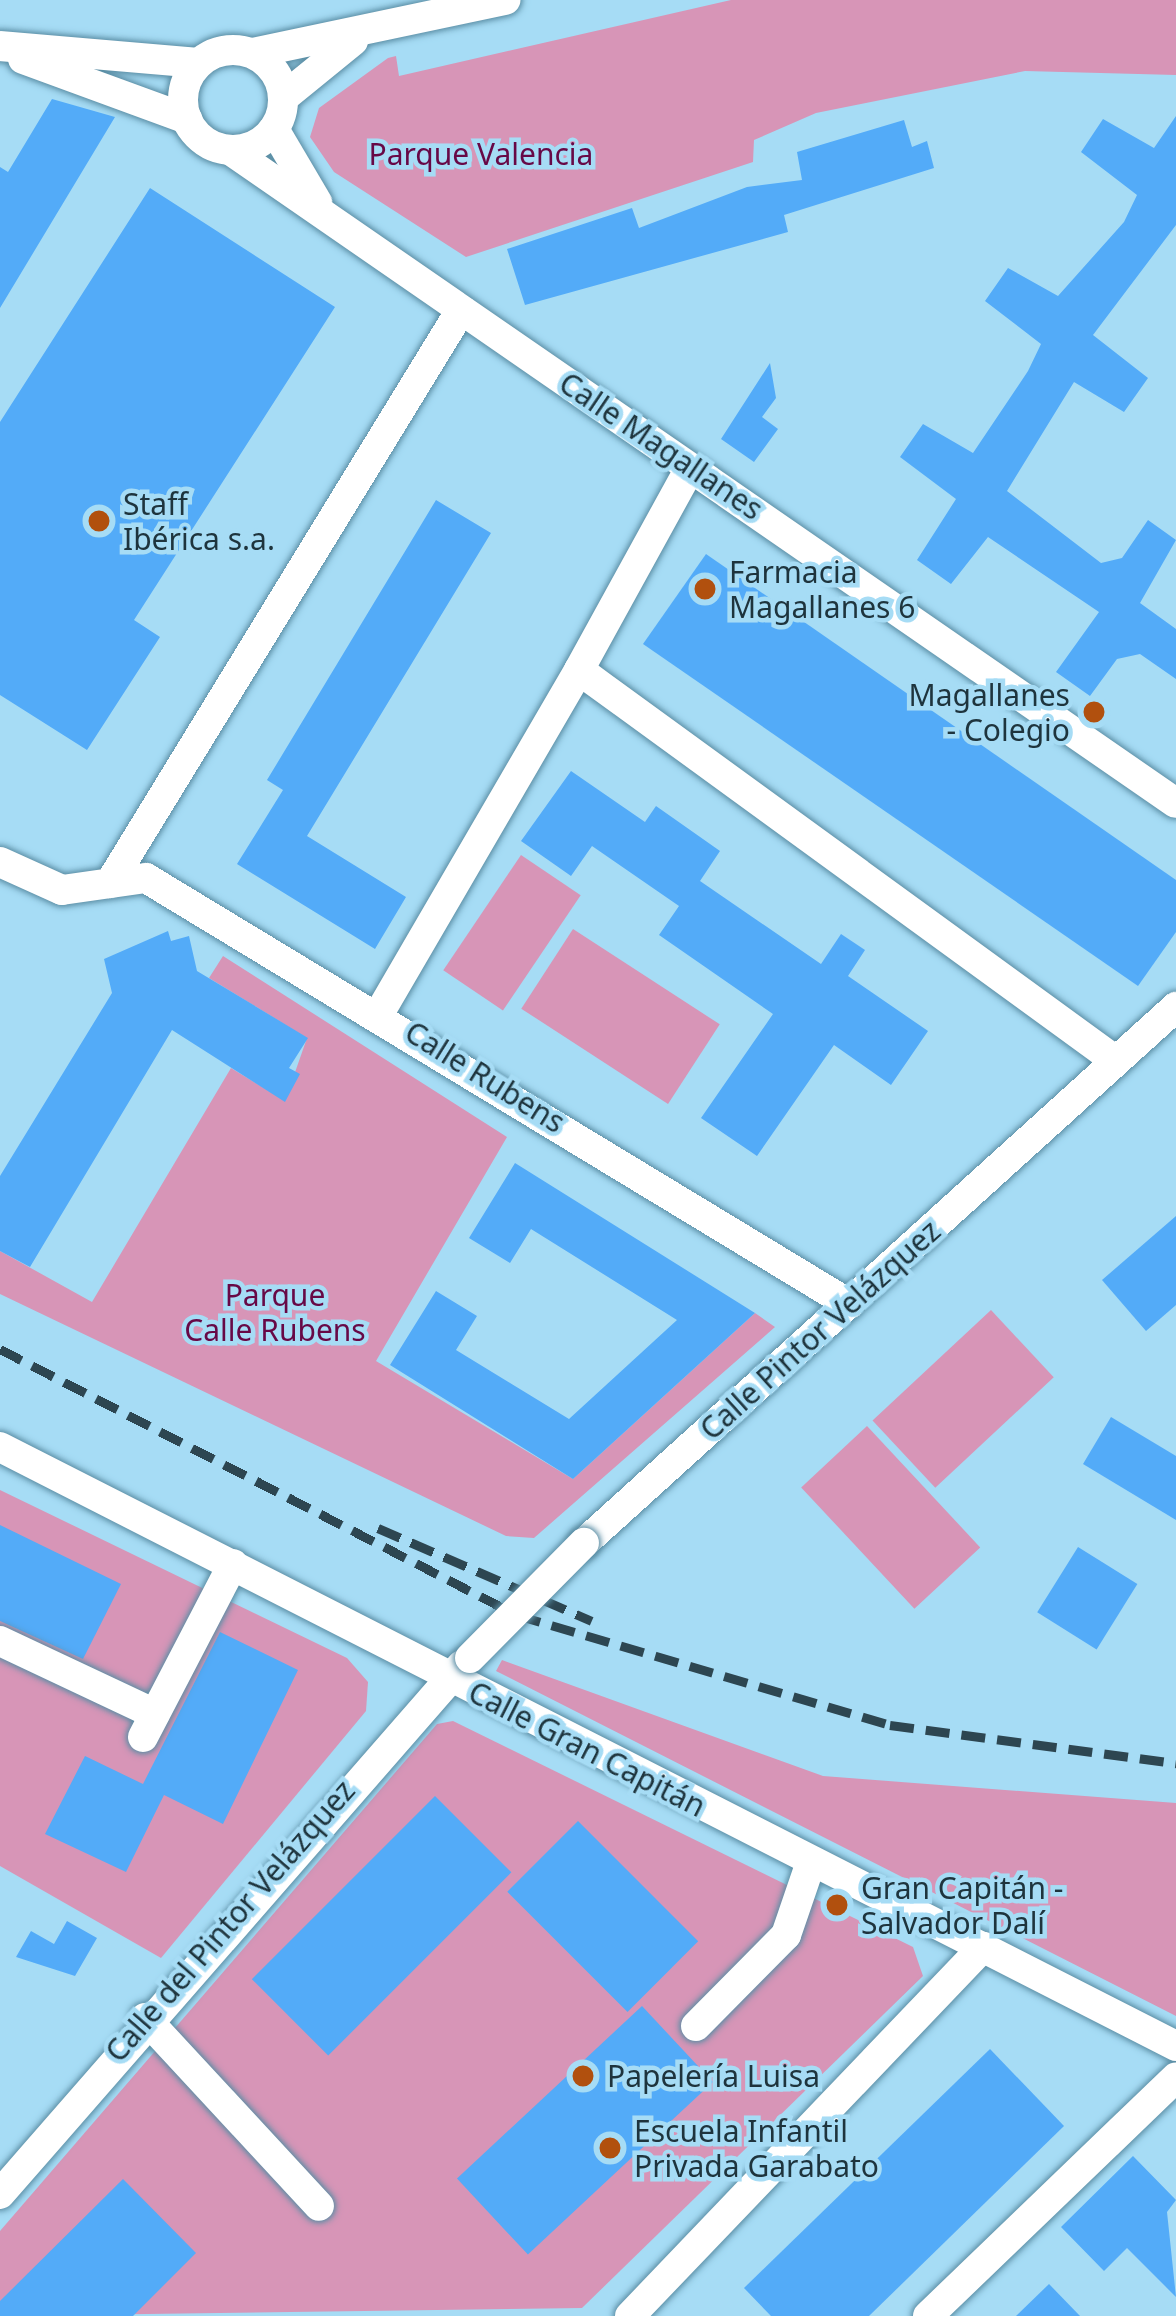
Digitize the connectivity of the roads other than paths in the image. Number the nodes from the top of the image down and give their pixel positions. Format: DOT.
graph roads {
  1 [pos="505,0"];
  2 [pos="372,29"];
  3 [pos="0,49"];
  4 [pos="254,53"];
  5 [pos="198,63"];
  6 [pos="284,97"];
  7 [pos="187,119"];
  8 [pos="274,129"];
  9 [pos="230,150"];
  10 [pos="323,213"];
  11 [pos="461,310"];
  12 [pos="690,468"];
  13 [pos="579,670"];
  14 [pos="1176,803"];
  15 [pos="0,862"];
  16 [pos="110,883"];
  17 [pos="1176,1007"];
  18 [pos="380,1012"];
  19 [pos="1116,1060"];
  20 [pos="849,1304"];
  21 [pos="0,1447"];
  22 [pos="233,1564"];
  23 [pos="0,1641"];
  24 [pos="460,1667"];
  25 [pos="811,1862"];
  26 [pos="983,1947"];
  27 [pos="145,2018"];
  28 [pos="696,2026"];
  29 [pos="1176,2046"];
  30 [pos="1176,2077"];
  31 [pos="0,2194"];
  32 [pos="319,2206"];
  33 [pos="649,2310"];
  34 [pos="928,2316"];
  1 -- 2 [label="street"];
  2 -- 4 [label="street"];
  2 -- 6 [label="street"];
  3 -- 5 [label="street"];
  3 -- 7 [label="street"];
  4 -- 5 [label="street"];
  4 -- 6 [label="street"];
  5 -- 7 [label="street"];
  6 -- 8 [label="street"];
  7 -- 9 [label="street"];
  8 -- 9 [label="street"];
  8 -- 10 [label="street, Calle Magallanes"];
  9 -- 10 [label="street, Calle Magallanes"];
  10 -- 11 [label="street, Calle Magallanes"];
  11 -- 12 [label="street, Calle Magallanes"];
  11 -- 16 [label="street"];
  12 -- 13 [label="street"];
  12 -- 14 [label="street, Calle Magallanes"];
  13 -- 18 [label="street"];
  13 -- 19 [label="street"];
  15 -- 16 [label="street, Calle Rubens"];
  16 -- 18 [label="street, Calle Rubens"];
  17 -- 19 [label="street, Calle Pintor Velázquez"];
  18 -- 20 [label="street, Calle Rubens"];
  19 -- 20 [label="street, Calle Pintor Velázquez"];
  20 -- 24 [label="street, Calle Pintor Velázquez, bridge"];
  21 -- 22 [label="street, Calle Gran Capitán"];
  22 -- 23 [label="street"];
  22 -- 24 [label="street, Calle Gran Capitán"];
  24 -- 25 [label="street, Calle Gran Capitán"];
  24 -- 27 [label="street, Calle del Pintor Velázquez"];
  25 -- 26 [label="street, Calle Gran Capitán"];
  25 -- 28 [label="street"];
  26 -- 29 [label="street, Calle Gran Capitán"];
  26 -- 33 [label="street"];
  27 -- 31 [label="street, Calle del Pintor Velázquez"];
  27 -- 32 [label="street"];
  30 -- 34 [label="street"];
}
